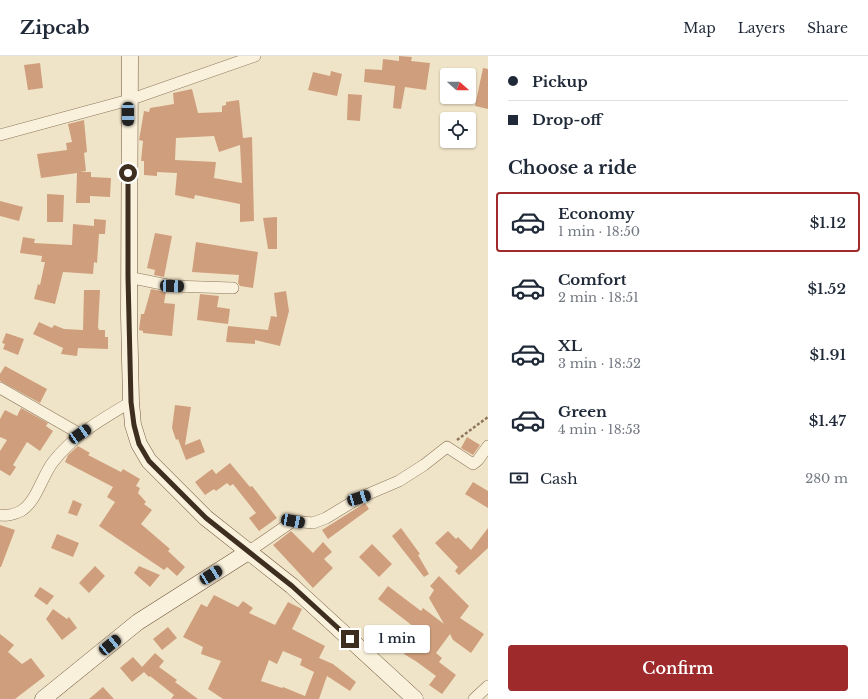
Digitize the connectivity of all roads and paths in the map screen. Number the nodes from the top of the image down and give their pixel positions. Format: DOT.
graph roads {
  1 [pos="130,56"];
  2 [pos="255,56"];
  3 [pos="129,100"];
  4 [pos="0,136"];
  5 [pos="128,277"];
  6 [pos="233,288"];
  7 [pos="0,388"];
  8 [pos="131,402"];
  9 [pos="488,417"];
  10 [pos="80,434"];
  11 [pos="488,446"];
  12 [pos="446,447"];
  13 [pos="0,515"];
  14 [pos="248,552"];
  15 [pos="488,686"];
  16 [pos="43,699"];
  17 [pos="415,699"];
  18 [pos="474,699"];
  1 -- 3 [label="street"];
  2 -- 3 [label="street"];
  3 -- 4 [label="street"];
  3 -- 5 [label="street"];
  5 -- 6 [label="street"];
  5 -- 8 [label="street"];
  7 -- 10 [label="street"];
  8 -- 10 [label="street"];
  8 -- 14 [label="street"];
  9 -- 12 [label="path"];
  10 -- 13 [label="street"];
  11 -- 12 [label="street"];
  12 -- 14 [label="street"];
  14 -- 16 [label="street"];
  14 -- 17 [label="street"];
  15 -- 18 [label="street"];
}
